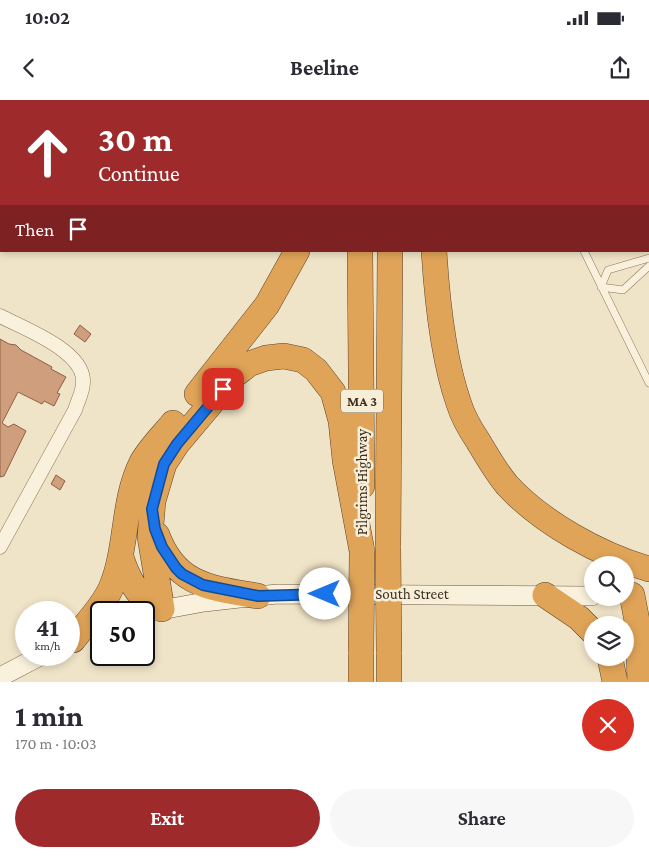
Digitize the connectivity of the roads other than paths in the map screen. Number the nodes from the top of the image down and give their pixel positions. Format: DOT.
graph roads {
  1 [pos="296,252"];
  2 [pos="360,252"];
  3 [pos="390,252"];
  4 [pos="434,252"];
  5 [pos="584,252"];
  6 [pos="649,258"];
  7 [pos="649,266"];
  8 [pos="601,287"];
  9 [pos="0,316"];
  10 [pos="646,368"];
  11 [pos="649,383"];
  12 [pos="152,516"];
  13 [pos="0,547"];
  14 [pos="362,551"];
  15 [pos="121,557"];
  16 [pos="649,569"];
  17 [pos="545,595"];
  18 [pos="258,596"];
  19 [pos="584,596"];
  20 [pos="147,601"];
  21 [pos="155,602"];
  22 [pos="632,606"];
  23 [pos="155,612"];
  24 [pos="584,623"];
  25 [pos="80,630"];
  26 [pos="649,658"];
  27 [pos="21,666"];
  28 [pos="612,666"];
  29 [pos="618,666"];
  30 [pos="0,677"];
  31 [pos="361,682"];
  32 [pos="389,682"];
  33 [pos="616,682"];
  34 [pos="642,682"];
  1 -- 15 [label="highway"];
  2 -- 14 [label="highway, Pilgrims Highway / MA 3"];
  3 -- 32 [label="highway, Pilgrims Highway / MA 3, bridge"];
  4 -- 16 [label="highway"];
  5 -- 8 [label="lane"];
  6 -- 8 [label="lane"];
  7 -- 8 [label="lane"];
  8 -- 10 [label="lane"];
  9 -- 13 [label="street"];
  10 -- 11 [label="lane"];
  12 -- 14 [label="highway"];
  12 -- 18 [label="highway"];
  12 -- 21 [label="highway"];
  14 -- 31 [label="highway, Pilgrims Highway / MA 3, bridge"];
  15 -- 20 [label="highway"];
  15 -- 25 [label="highway"];
  17 -- 18 [label="main road, South Street"];
  17 -- 19 [label="main road, South Street"];
  17 -- 24 [label="highway"];
  18 -- 23 [label="main road, South Street"];
  22 -- 34 [label="highway"];
  26 -- 34 [label="highway"];
  27 -- 30 [label="main road"];
  28 -- 33 [label="highway"];
  29 -- 33 [label="highway"];
}
